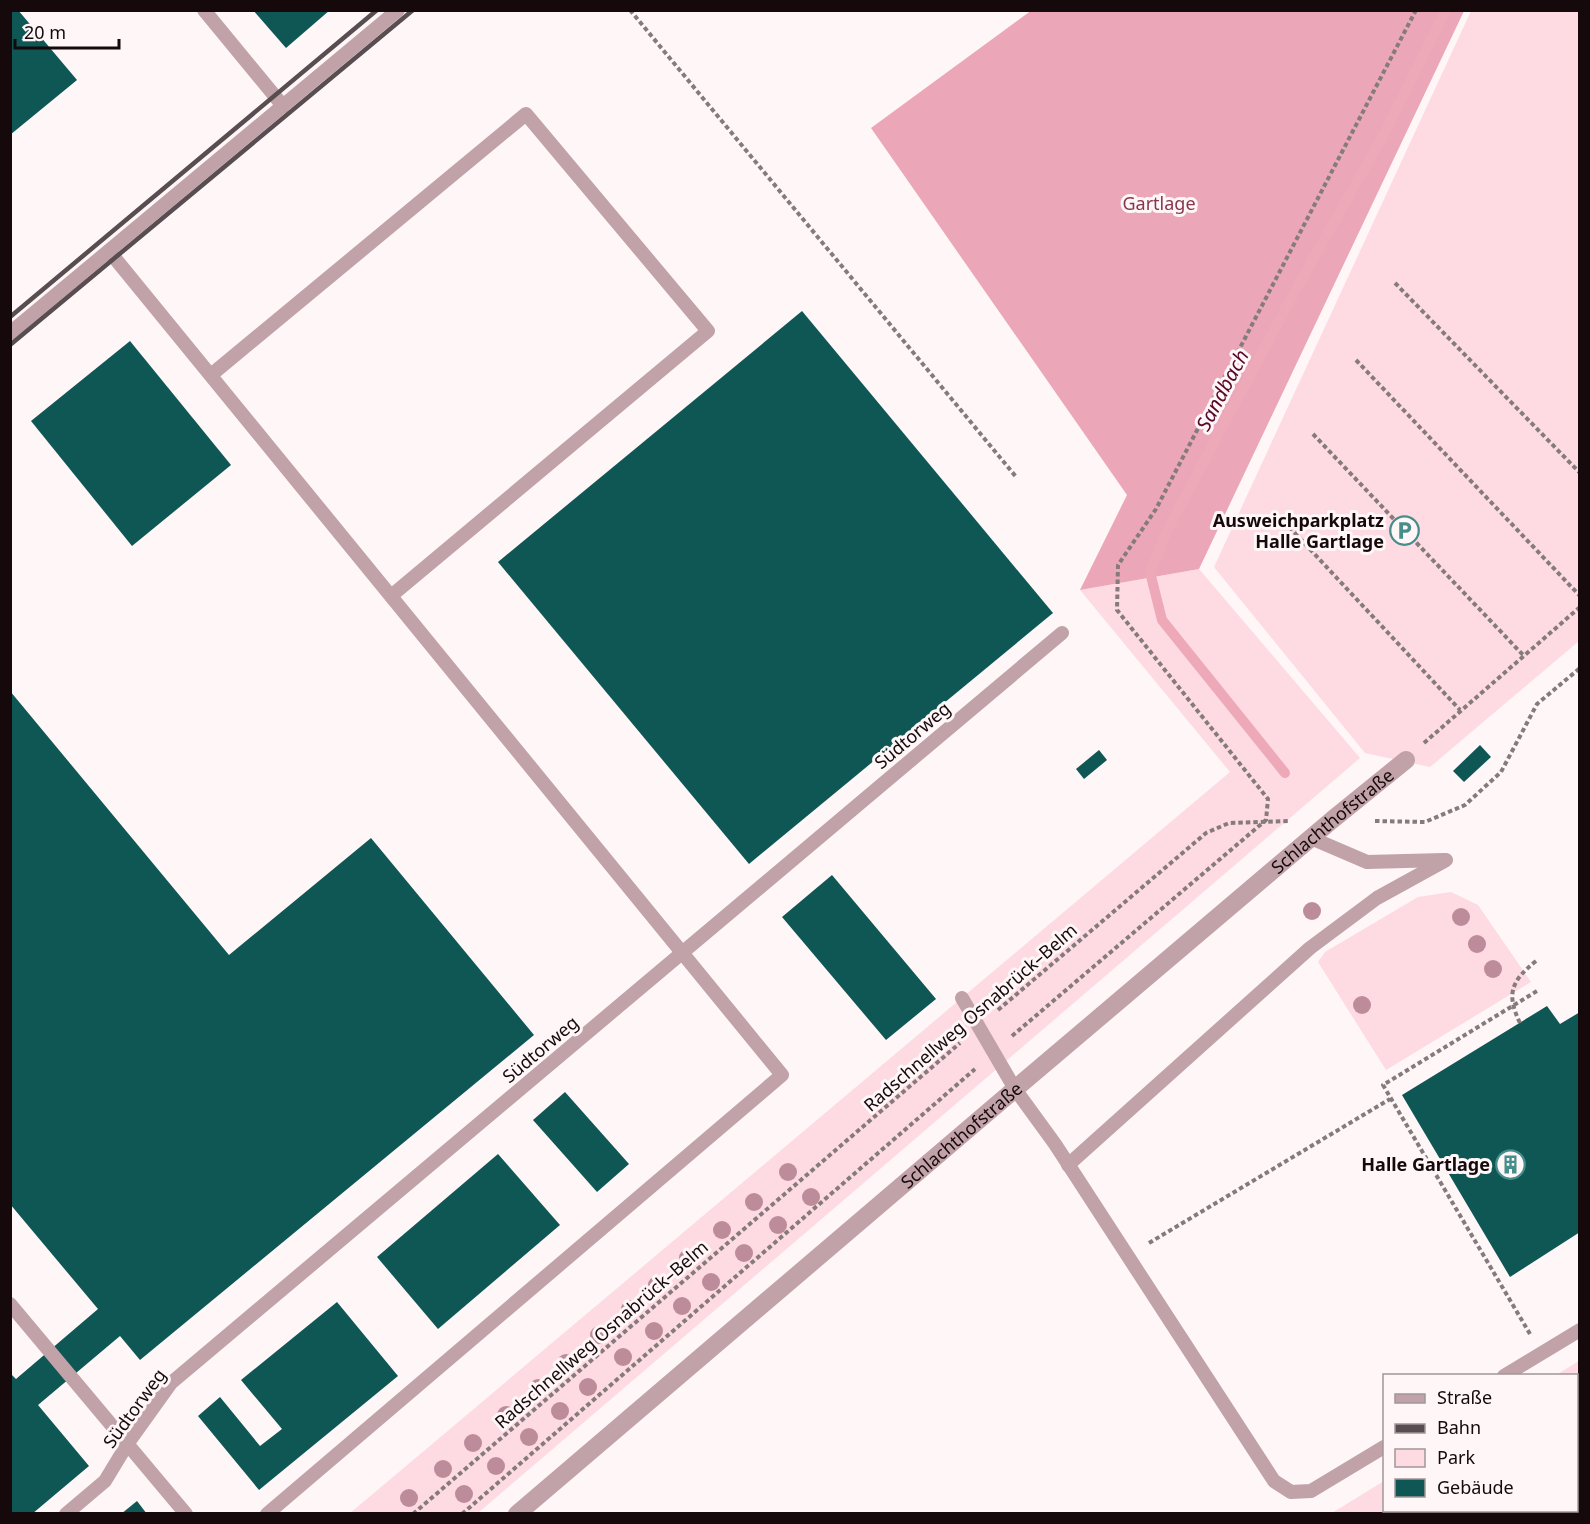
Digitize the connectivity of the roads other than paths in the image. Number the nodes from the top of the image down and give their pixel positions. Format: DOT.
graph roads {
  1 [pos="204,10"];
  2 [pos="398,10"];
  3 [pos="283,106"];
  4 [pos="109,251"];
  5 [pos="10,333"];
  6 [pos="211,375"];
  7 [pos="391,596"];
  8 [pos="1062,633"];
  9 [pos="1406,760"];
  10 [pos="1311,838"];
  11 [pos="682,953"];
  12 [pos="962,998"];
  13 [pos="1015,1089"];
  14 [pos="1068,1165"];
  15 [pos="10,1304"];
  16 [pos="1580,1330"];
  17 [pos="1507,1374"];
  18 [pos="128,1443"];
  19 [pos="1383,1448"];
  20 [pos="66,1514"];
  21 [pos="186,1514"];
  22 [pos="267,1514"];
  23 [pos="517,1514"];
  1 -- 3 [label="lane"];
  2 -- 3 [label="lane"];
  3 -- 4 [label="lane"];
  4 -- 5 [label="lane"];
  4 -- 6 [label="lane"];
  6 -- 7 [label="lane"];
  6 -- 7 [label="lane"];
  7 -- 11 [label="lane"];
  8 -- 11 [label="lane, Südtorweg"];
  9 -- 10 [label="street, Schlachthofstraße"];
  10 -- 13 [label="street, Schlachthofstraße"];
  10 -- 14 [label="lane"];
  11 -- 18 [label="lane, Südtorweg"];
  11 -- 22 [label="lane"];
  12 -- 13 [label="lane"];
  13 -- 14 [label="lane"];
  13 -- 23 [label="street, Schlachthofstraße"];
  14 -- 19 [label="lane"];
  15 -- 18 [label="lane"];
  16 -- 17 [label="lane"];
  18 -- 20 [label="lane, Südtorweg"];
  18 -- 21 [label="lane"];
}
